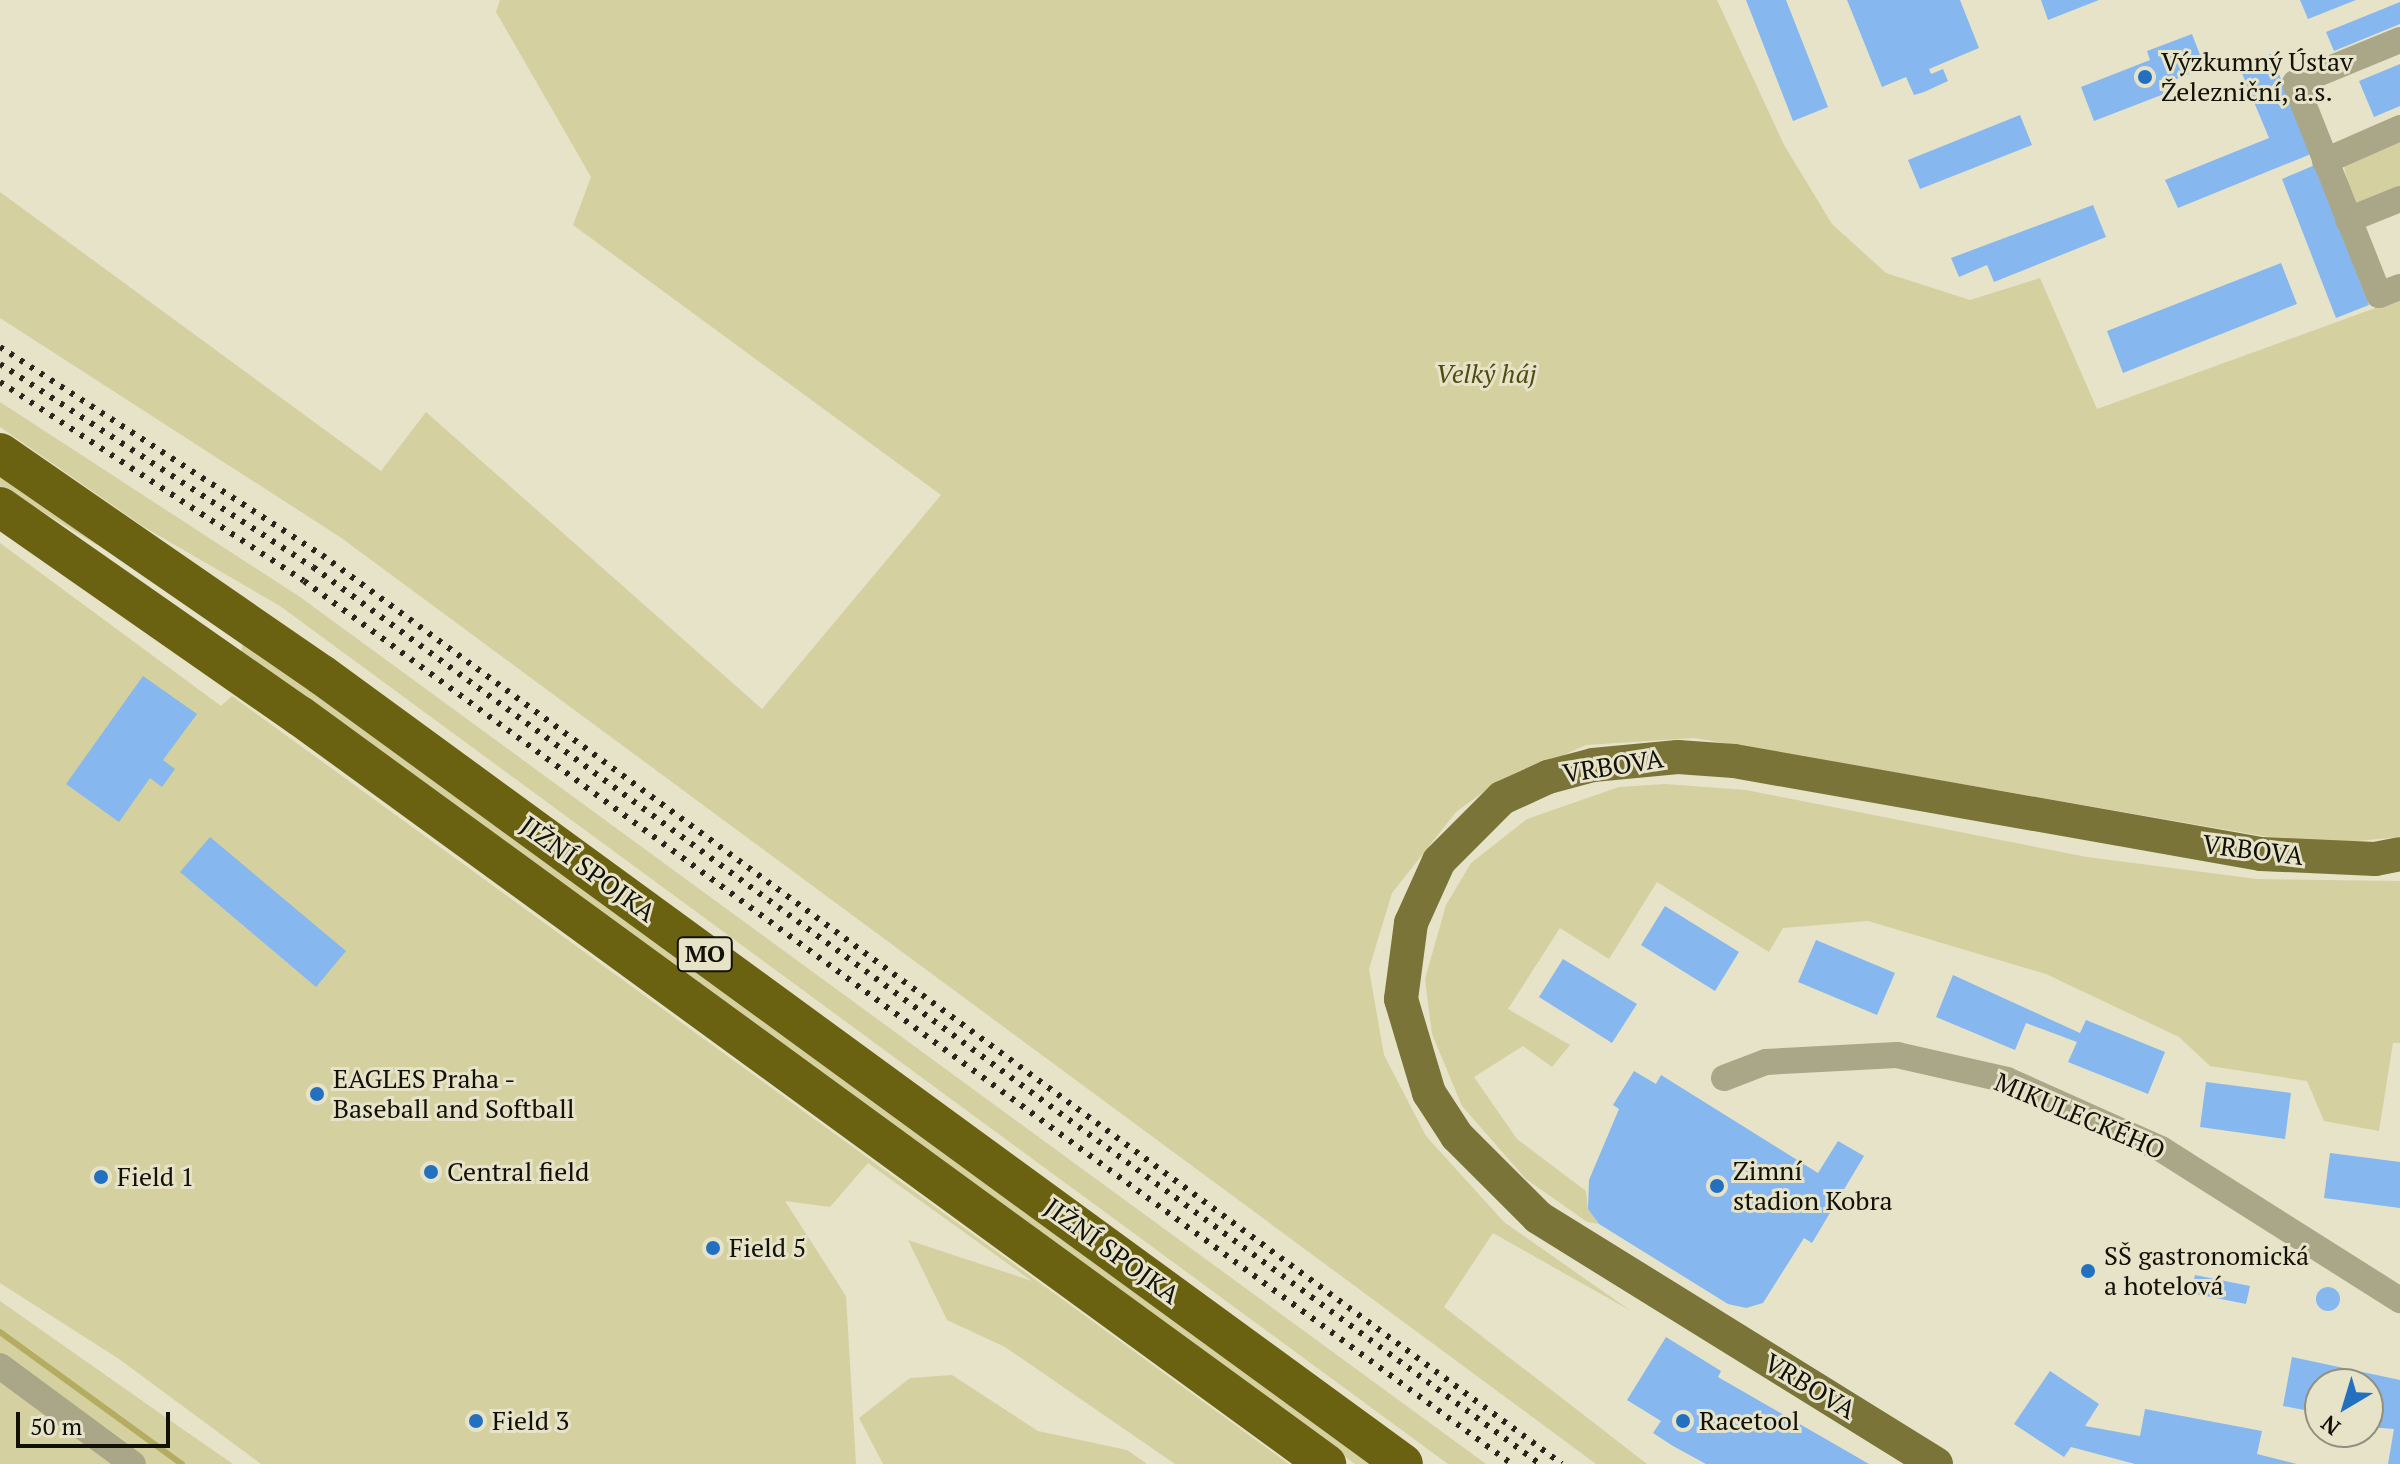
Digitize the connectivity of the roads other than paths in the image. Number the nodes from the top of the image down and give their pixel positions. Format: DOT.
graph roads {
  1 [pos="2400,40"];
  2 [pos="2400,128"];
  3 [pos="2325,161"];
  4 [pos="2400,199"];
  5 [pos="2348,220"];
  6 [pos="2400,287"];
  7 [pos="0,453"];
  8 [pos="0,507"];
  9 [pos="2400,854"];
  10 [pos="1724,1078"];
  11 [pos="2400,1300"];
  12 [pos="0,1366"];
  13 [pos="133,1464"];
  14 [pos="1326,1464"];
  15 [pos="1403,1464"];
  16 [pos="1936,1464"];
  1 -- 3 [label="street"];
  2 -- 3 [label="street"];
  3 -- 5 [label="street"];
  4 -- 5 [label="street"];
  5 -- 6 [label="street"];
  7 -- 15 [label="highway, JIŽNÍ SPOJKA / MO"];
  8 -- 14 [label="highway, JIŽNÍ SPOJKA / MO"];
  9 -- 16 [label="main road, VRBOVA"];
  10 -- 11 [label="street, MIKULECKÉHO"];
  12 -- 13 [label="street"];
}
